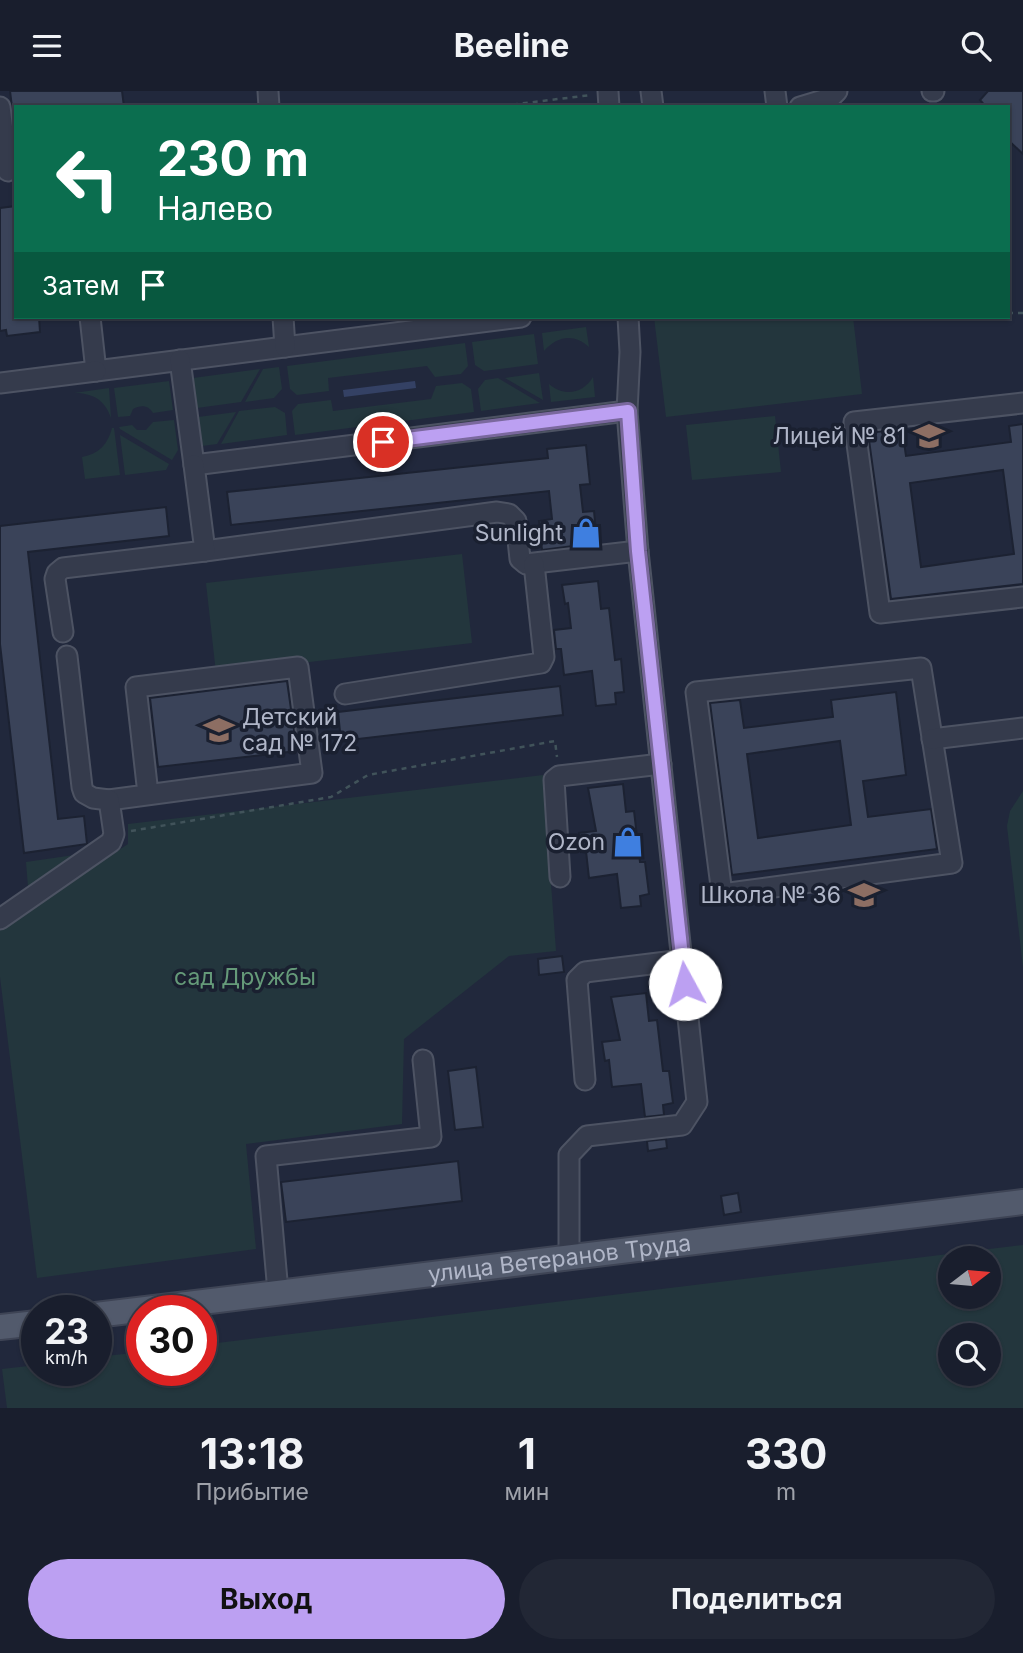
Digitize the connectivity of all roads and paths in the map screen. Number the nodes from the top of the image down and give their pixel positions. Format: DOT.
graph roads {
  1 [pos="837,91"];
  2 [pos="608,97"];
  3 [pos="516,105"];
  4 [pos="806,105"];
  5 [pos="0,107"];
  6 [pos="8,171"];
  7 [pos="90,319"];
  8 [pos="283,319"];
  9 [pos="484,319"];
  10 [pos="628,319"];
  11 [pos="465,320"];
  12 [pos="285,347"];
  13 [pos="180,360"];
  14 [pos="96,371"];
  15 [pos="0,383"];
  16 [pos="1023,403"];
  17 [pos="628,411"];
  18 [pos="194,465"];
  19 [pos="205,551"];
  20 [pos="638,551"];
  21 [pos="534,564"];
  22 [pos="1023,597"];
  23 [pos="63,632"];
  24 [pos="67,656"];
  25 [pos="345,694"];
  26 [pos="1023,729"];
  27 [pos="932,739"];
  28 [pos="661,764"];
  29 [pos="559,776"];
  30 [pos="148,794"];
  31 [pos="109,800"];
  32 [pos="114,834"];
  33 [pos="560,877"];
  34 [pos="0,919"];
  35 [pos="683,960"];
  36 [pos="423,1060"];
  37 [pos="585,1080"];
  38 [pos="1023,1202"];
  39 [pos="569,1256"];
  40 [pos="278,1292"];
  41 [pos="112,1313"];
  42 [pos="21,1325"];
  43 [pos="0,1327"];
  1 -- 4 [label="street"];
  2 -- 3 [label="path"];
  5 -- 6 [label="street"];
  7 -- 14 [label="street"];
  8 -- 12 [label="street"];
  9 -- 11 [label="street"];
  10 -- 17 [label="street"];
  11 -- 12 [label="street"];
  12 -- 13 [label="street"];
  13 -- 14 [label="street"];
  13 -- 18 [label="street"];
  14 -- 15 [label="street"];
  16 -- 22 [label="street"];
  17 -- 18 [label="street"];
  17 -- 20 [label="street"];
  18 -- 19 [label="street"];
  19 -- 21 [label="street"];
  19 -- 23 [label="street"];
  20 -- 21 [label="street"];
  20 -- 28 [label="street"];
  21 -- 25 [label="street"];
  24 -- 31 [label="street"];
  26 -- 27 [label="street"];
  27 -- 27 [label="street"];
  28 -- 29 [label="street"];
  28 -- 35 [label="street"];
  29 -- 32 [label="path"];
  29 -- 33 [label="street"];
  30 -- 30 [label="street"];
  30 -- 31 [label="street"];
  31 -- 32 [label="street"];
  32 -- 34 [label="street"];
  35 -- 37 [label="street"];
  35 -- 39 [label="street"];
  36 -- 40 [label="street"];
  38 -- 39 [label="main road, улица Ветеранов Труда"];
  39 -- 40 [label="main road, улица Ветеранов Труда"];
  40 -- 41 [label="main road, улица Ветеранов Труда"];
  42 -- 43 [label="main road"];
}
